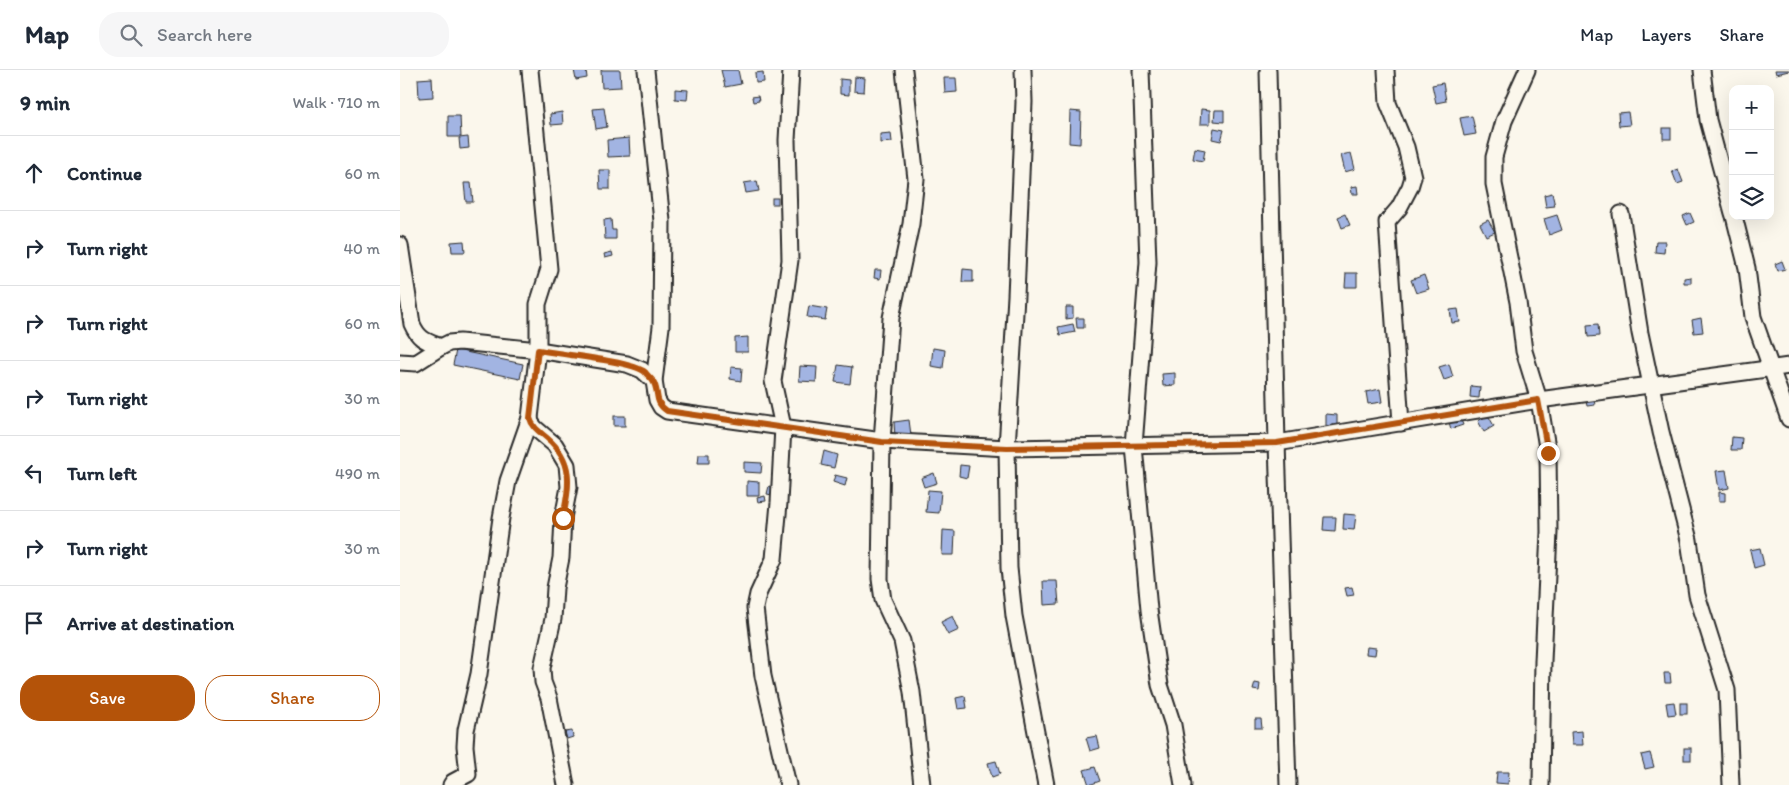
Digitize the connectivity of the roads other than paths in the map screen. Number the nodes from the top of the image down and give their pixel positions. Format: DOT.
graph roads {
  1 [pos="530,70"];
  2 [pos="646,70"];
  3 [pos="791,70"];
  4 [pos="904,70"];
  5 [pos="1023,70"];
  6 [pos="1141,70"];
  7 [pos="1268,70"];
  8 [pos="1386,70"];
  9 [pos="1527,70"];
  10 [pos="1702,70"];
  11 [pos="1729,199"];
  12 [pos="1621,214"];
  13 [pos="1735,220"];
  14 [pos="400,245"];
  15 [pos="441,347"];
  16 [pos="538,350"];
  17 [pos="400,362"];
  18 [pos="1789,366"];
  19 [pos="1771,369"];
  20 [pos="654,381"];
  21 [pos="1652,385"];
  22 [pos="1538,400"];
  23 [pos="530,418"];
  24 [pos="1789,419"];
  25 [pos="1402,423"];
  26 [pos="783,427"];
  27 [pos="882,442"];
  28 [pos="1277,443"];
  29 [pos="1134,446"];
  30 [pos="1007,448"];
  31 [pos="450,785"];
  32 [pos="566,785"];
  33 [pos="788,785"];
  34 [pos="922,785"];
  35 [pos="1046,785"];
  36 [pos="1183,785"];
  37 [pos="1288,785"];
  38 [pos="1541,785"];
  39 [pos="1731,785"];
  1 -- 16 [label="street"];
  2 -- 20 [label="street"];
  3 -- 26 [label="street"];
  4 -- 27 [label="street"];
  5 -- 30 [label="street"];
  6 -- 29 [label="street"];
  7 -- 28 [label="street"];
  8 -- 25 [label="street"];
  9 -- 22 [label="street"];
  10 -- 11 [label="street"];
  12 -- 21 [label="street"];
  13 -- 19 [label="street"];
  14 -- 15 [label="street"];
  15 -- 16 [label="street"];
  15 -- 17 [label="street"];
  16 -- 20 [label="street"];
  16 -- 23 [label="street"];
  18 -- 19 [label="street"];
  19 -- 21 [label="street"];
  19 -- 24 [label="street"];
  20 -- 26 [label="street"];
  21 -- 22 [label="street"];
  21 -- 39 [label="street"];
  22 -- 25 [label="street"];
  22 -- 38 [label="street"];
  23 -- 31 [label="street"];
  23 -- 32 [label="street"];
  25 -- 28 [label="street"];
  26 -- 27 [label="street"];
  26 -- 33 [label="street"];
  27 -- 30 [label="street"];
  27 -- 34 [label="street"];
  28 -- 29 [label="street"];
  28 -- 37 [label="street"];
  29 -- 30 [label="street"];
  29 -- 36 [label="street"];
  30 -- 35 [label="street"];
}
